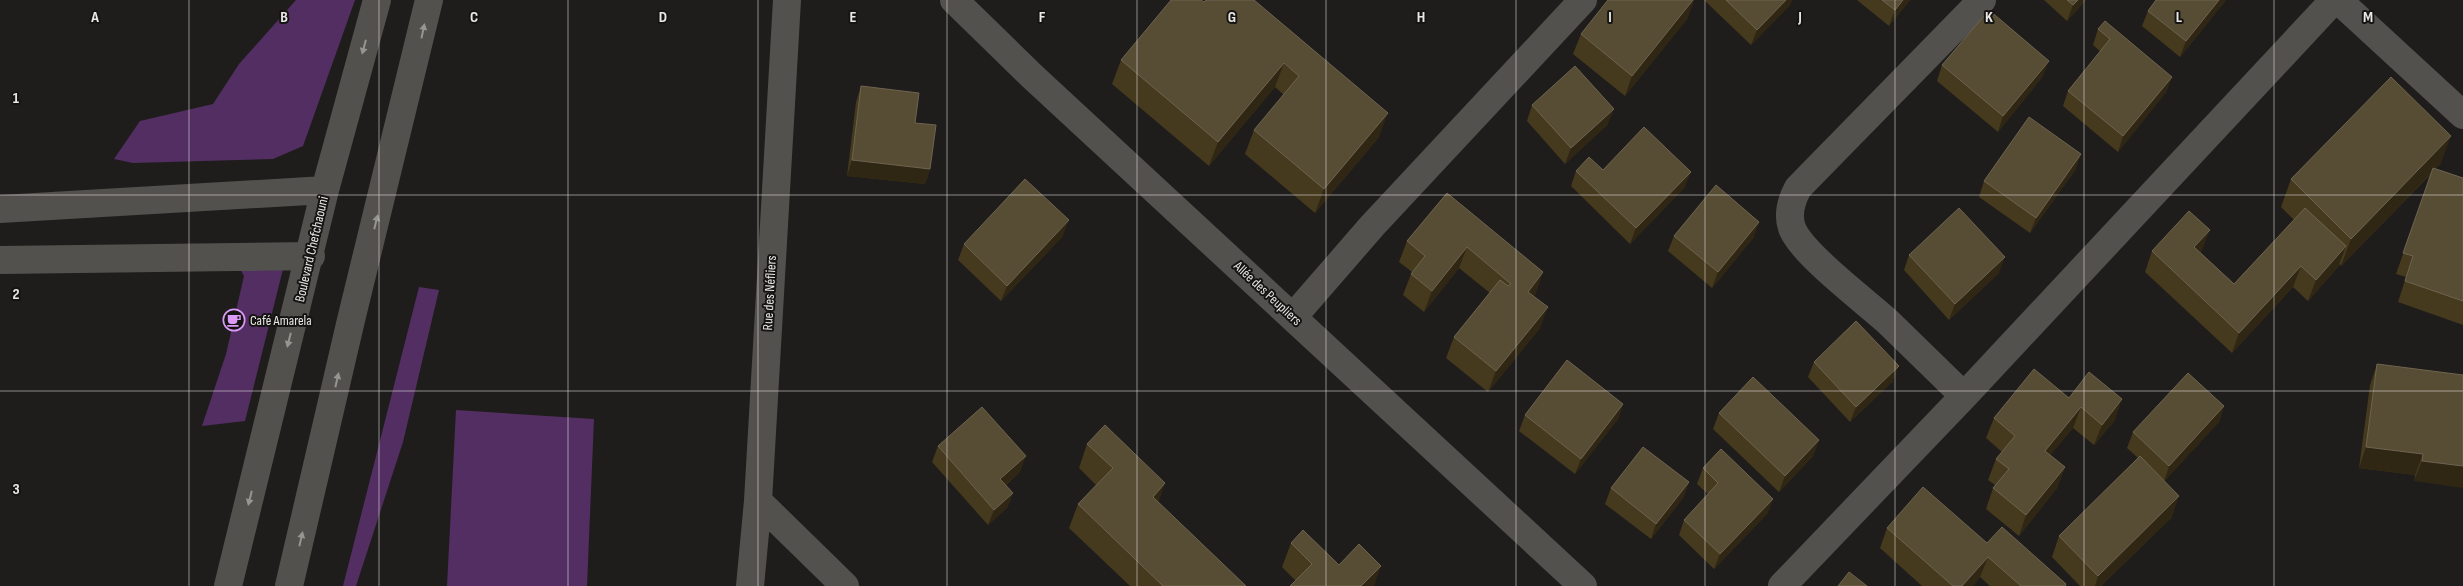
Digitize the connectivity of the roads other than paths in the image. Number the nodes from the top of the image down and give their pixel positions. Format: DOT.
graph roads {
  1 [pos="377,0"];
  2 [pos="429,0"];
  3 [pos="787,0"];
  4 [pos="954,0"];
  5 [pos="1583,0"];
  6 [pos="1982,0"];
  7 [pos="2334,0"];
  8 [pos="2338,0"];
  9 [pos="2463,115"];
  10 [pos="325,190"];
  11 [pos="0,209"];
  12 [pos="310,256"];
  13 [pos="0,260"];
  14 [pos="1293,317"];
  15 [pos="1964,396"];
  16 [pos="758,501"];
  17 [pos="228,586"];
  18 [pos="290,586"];
  19 [pos="750,586"];
  20 [pos="845,586"];
  21 [pos="1583,586"];
  22 [pos="1782,586"];
  1 -- 10 [label="street, Boulevard Chefchaouni, one-way"];
  18 -- 2 [label="street, one-way"];
  3 -- 16 [label="street, Rue des Néfliers"];
  4 -- 14 [label="street, Allée des Peupliers"];
  5 -- 14 [label="street"];
  6 -- 15 [label="street"];
  7 -- 15 [label="street"];
  8 -- 9 [label="street"];
  10 -- 11 [label="street"];
  10 -- 12 [label="street, Boulevard Chefchaouni"];
  12 -- 13 [label="street"];
  12 -- 17 [label="street, Boulevard Chefchaouni, one-way"];
  14 -- 21 [label="street, Allée des Peupliers"];
  15 -- 22 [label="street"];
  16 -- 19 [label="street, Rue des Néfliers"];
  16 -- 20 [label="street"];
}
